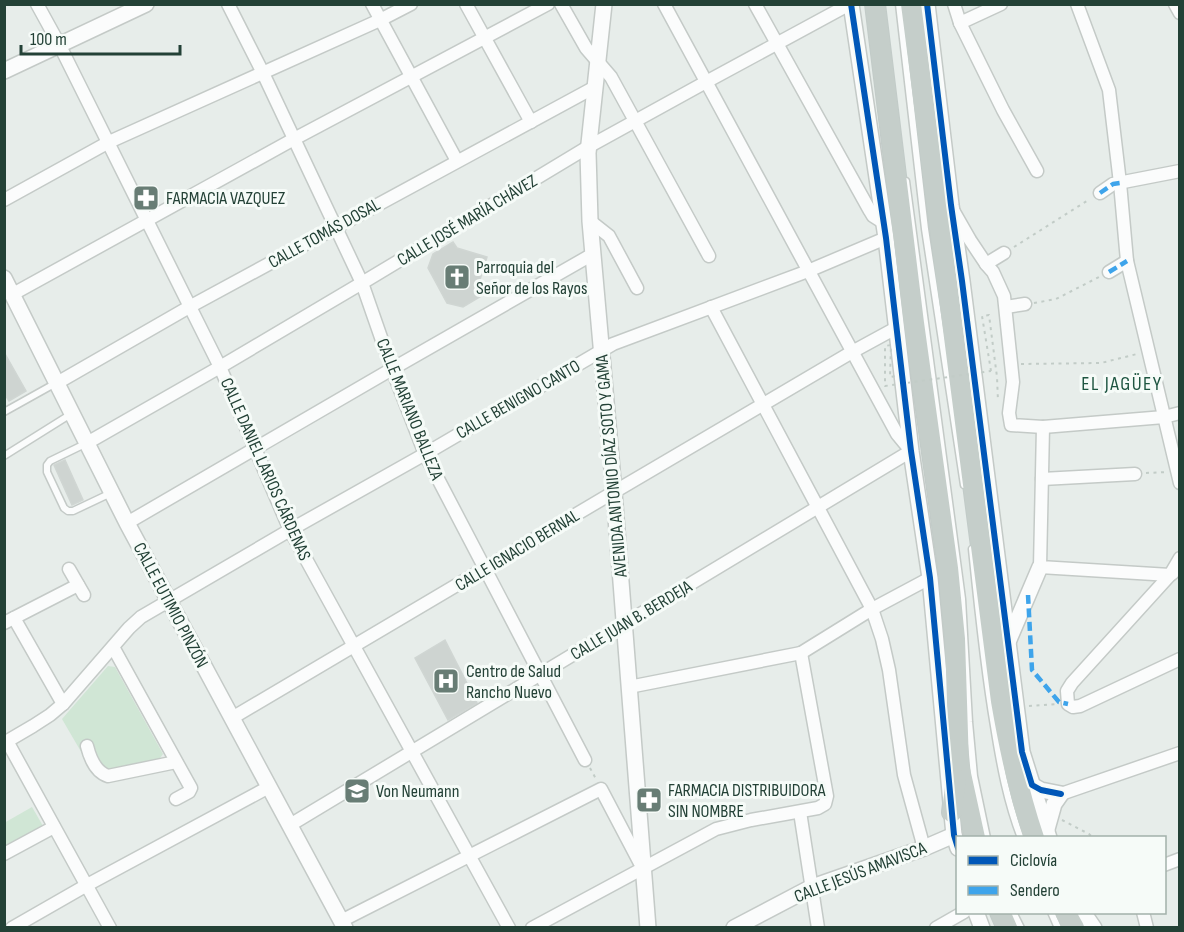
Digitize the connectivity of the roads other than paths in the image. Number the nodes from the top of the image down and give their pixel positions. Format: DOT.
graph roads {
  1 [pos="37,4"];
  2 [pos="146,4"];
  3 [pos="228,4"];
  4 [pos="372,4"];
  5 [pos="411,4"];
  6 [pos="466,4"];
  7 [pos="548,4"];
  8 [pos="561,4"];
  9 [pos="604,4"];
  10 [pos="664,4"];
  11 [pos="755,4"];
  12 [pos="851,4"];
  13 [pos="875,4"];
  14 [pos="899,4"];
  15 [pos="911,4"];
  16 [pos="927,4"];
  17 [pos="954,4"];
  18 [pos="1001,4"];
  19 [pos="1077,4"];
  20 [pos="1175,4"];
  21 [pos="1179,13"];
  22 [pos="381,20"];
  23 [pos="960,23"];
  24 [pos="485,38"];
  25 [pos="777,43"];
  26 [pos="59,44"];
  27 [pos="598,62"];
  28 [pos="934,62"];
  29 [pos="4,71"];
  30 [pos="262,72"];
  31 [pos="411,76"];
  32 [pos="706,82"];
  33 [pos="595,87"];
  34 [pos="924,106"];
  35 [pos="635,121"];
  36 [pos="531,122"];
  37 [pos="294,139"];
  38 [pos="109,142"];
  39 [pos="588,147"];
  40 [pos="457,162"];
  41 [pos="905,168"];
  42 [pos="1038,171"];
  43 [pos="1179,171"];
  44 [pos="1120,183"];
  45 [pos="1100,193"];
  46 [pos="4,200"];
  47 [pos="951,205"];
  48 [pos="148,220"];
  49 [pos="590,221"];
  50 [pos="336,226"];
  51 [pos="885,230"];
  52 [pos="1004,253"];
  53 [pos="593,254"];
  54 [pos="709,256"];
  55 [pos="1127,261"];
  56 [pos="986,264"];
  57 [pos="808,271"];
  58 [pos="1109,272"];
  59 [pos="4,278"];
  60 [pos="362,284"];
  61 [pos="638,288"];
  62 [pos="12,294"];
  63 [pos="1025,304"];
  64 [pos="191,306"];
  65 [pos="711,307"];
  66 [pos="1005,307"];
  67 [pos="896,328"];
  68 [pos="602,350"];
  69 [pos="852,352"];
  70 [pos="220,367"];
  71 [pos="392,369"];
  72 [pos="57,383"];
  73 [pos="763,405"];
  74 [pos="4,412"];
  75 [pos="72,413"];
  76 [pos="1179,413"];
  77 [pos="1164,417"];
  78 [pos="1042,427"];
  79 [pos="87,443"];
  80 [pos="255,448"];
  81 [pos="911,451"];
  82 [pos="425,454"];
  83 [pos="4,456"];
  84 [pos="1134,474"];
  85 [pos="1178,478"];
  86 [pos="1042,479"];
  87 [pos="614,492"];
  88 [pos="964,492"];
  89 [pos="112,493"];
  90 [pos="818,507"];
  91 [pos="127,523"];
  92 [pos="290,530"];
  93 [pos="971,547"];
  94 [pos="1179,558"];
  95 [pos="1040,567"];
  96 [pos="69,569"];
  97 [pos="485,569"];
  98 [pos="1175,572"];
  99 [pos="930,578"];
  100 [pos="168,600"];
  101 [pos="872,609"];
  102 [pos="10,620"];
  103 [pos="623,624"];
  104 [pos="1008,642"];
  105 [pos="113,647"];
  106 [pos="354,647"];
  107 [pos="801,653"];
  108 [pos="1179,659"];
  109 [pos="540,674"];
  110 [pos="629,687"];
  111 [pos="63,704"];
  112 [pos="232,718"];
  113 [pos="944,724"];
  114 [pos="6,742"];
  115 [pos="87,746"];
  116 [pos="411,752"];
  117 [pos="1179,753"];
  118 [pos="958,757"];
  119 [pos="585,760"];
  120 [pos="176,762"];
  121 [pos="1032,785"];
  122 [pos="269,788"];
  123 [pos="1061,794"];
  124 [pos="176,799"];
  125 [pos="800,812"];
  126 [pos="952,812"];
  127 [pos="290,825"];
  128 [pos="54,827"];
  129 [pos="1045,830"];
  130 [pos="975,836"];
  131 [pos="987,836"];
  132 [pos="1021,836"];
  133 [pos="956,842"];
  134 [pos="924,848"];
  135 [pos="4,854"];
  136 [pos="469,856"];
  137 [pos="643,868"];
  138 [pos="87,885"];
  139 [pos="812,887"];
  140 [pos="960,914"];
  141 [pos="1066,914"];
  142 [pos="1084,914"];
  143 [pos="4,920"];
  144 [pos="343,924"];
  145 [pos="11,927"];
  146 [pos="110,927"];
  147 [pos="509,927"];
  148 [pos="532,927"];
  149 [pos="648,927"];
  150 [pos="735,927"];
  151 [pos="818,927"];
  152 [pos="936,927"];
  153 [pos="1074,927"];
  154 [pos="1094,927"];
  1 -- 26 [label="street, CALLE DANIEL LARIOS CÁRDENAS"];
  2 -- 26 [label="street"];
  3 -- 30 [label="street, CALLE MARIANO BALLEZA"];
  4 -- 22 [label="street"];
  5 -- 22 [label="street"];
  6 -- 24 [label="street"];
  7 -- 24 [label="street"];
  8 -- 27 [label="street"];
  9 -- 27 [label="street, AVENIDA ANTONIO DÍAZ SOTO Y GAMA"];
  10 -- 32 [label="street"];
  11 -- 25 [label="street"];
  12 -- 25 [label="street, CALLE JOSÉ MARÍA CHÁVEZ"];
  12 -- 51 [label="street"];
  13 -- 118 [label="highway"];
  14 -- 88 [label="lane"];
  15 -- 34 [label="highway"];
  16 -- 28 [label="street"];
  17 -- 23 [label="street"];
  18 -- 23 [label="street"];
  19 -- 44 [label="street"];
  20 -- 21 [label="street"];
  22 -- 30 [label="street"];
  22 -- 31 [label="street"];
  23 -- 42 [label="street"];
  24 -- 31 [label="street"];
  24 -- 36 [label="street"];
  25 -- 32 [label="street, CALLE JOSÉ MARÍA CHÁVEZ"];
  25 -- 51 [label="street"];
  26 -- 29 [label="street"];
  26 -- 38 [label="street, CALLE DANIEL LARIOS CÁRDENAS"];
  27 -- 33 [label="street, AVENIDA ANTONIO DÍAZ SOTO Y GAMA"];
  27 -- 35 [label="street"];
  28 -- 34 [label="street"];
  28 -- 47 [label="street"];
  30 -- 37 [label="street, CALLE MARIANO BALLEZA"];
  30 -- 38 [label="street"];
  31 -- 37 [label="street"];
  31 -- 40 [label="street"];
  32 -- 35 [label="street, CALLE JOSÉ MARÍA CHÁVEZ"];
  32 -- 57 [label="street"];
  33 -- 36 [label="street, CALLE TOMÁS DOSAL"];
  33 -- 39 [label="street, AVENIDA ANTONIO DÍAZ SOTO Y GAMA"];
  34 -- 129 [label="highway"];
  35 -- 39 [label="street, CALLE JOSÉ MARÍA CHÁVEZ"];
  35 -- 54 [label="street"];
  36 -- 40 [label="street, CALLE TOMÁS DOSAL"];
  37 -- 48 [label="street"];
  37 -- 50 [label="street, CALLE MARIANO BALLEZA"];
  38 -- 46 [label="street"];
  38 -- 48 [label="street, CALLE DANIEL LARIOS CÁRDENAS"];
  39 -- 49 [label="street, AVENIDA ANTONIO DÍAZ SOTO Y GAMA"];
  39 -- 60 [label="street, CALLE JOSÉ MARÍA CHÁVEZ"];
  40 -- 50 [label="street, CALLE TOMÁS DOSAL"];
  41 -- 131 [label="lane"];
  43 -- 44 [label="street"];
  44 -- 45 [label="street"];
  44 -- 55 [label="street"];
  47 -- 56 [label="street"];
  47 -- 104 [label="street"];
  48 -- 62 [label="street"];
  48 -- 64 [label="street, CALLE DANIEL LARIOS CÁRDENAS"];
  49 -- 53 [label="street, AVENIDA ANTONIO DÍAZ SOTO Y GAMA"];
  49 -- 61 [label="street"];
  50 -- 60 [label="street, CALLE MARIANO BALLEZA"];
  50 -- 64 [label="street, CALLE TOMÁS DOSAL"];
  51 -- 57 [label="street, CALLE BENIGNO CANTO"];
  51 -- 67 [label="street"];
  52 -- 56 [label="street"];
  53 -- 68 [label="street, AVENIDA ANTONIO DÍAZ SOTO Y GAMA"];
  53 -- 71 [label="street"];
  55 -- 58 [label="street"];
  55 -- 77 [label="street"];
  56 -- 66 [label="street"];
  57 -- 65 [label="street, CALLE BENIGNO CANTO"];
  57 -- 69 [label="street"];
  59 -- 62 [label="street, CALLE EUTIMIO PINZÓN"];
  60 -- 70 [label="street, CALLE JOSÉ MARÍA CHÁVEZ"];
  60 -- 71 [label="street, CALLE MARIANO BALLEZA"];
  62 -- 72 [label="street, CALLE EUTIMIO PINZÓN"];
  63 -- 66 [label="street"];
  64 -- 70 [label="street, CALLE DANIEL LARIOS CÁRDENAS"];
  64 -- 72 [label="street, CALLE TOMÁS DOSAL"];
  65 -- 68 [label="street, CALLE BENIGNO CANTO"];
  65 -- 73 [label="street"];
  66 -- 78 [label="street"];
  67 -- 69 [label="street, CALLE IGNACIO BERNAL"];
  67 -- 81 [label="street"];
  68 -- 82 [label="street, CALLE BENIGNO CANTO"];
  68 -- 87 [label="street, AVENIDA ANTONIO DÍAZ SOTO Y GAMA"];
  69 -- 73 [label="street, CALLE IGNACIO BERNAL"];
  69 -- 81 [label="street"];
  70 -- 79 [label="street, CALLE JOSÉ MARÍA CHÁVEZ"];
  70 -- 80 [label="street, CALLE DANIEL LARIOS CÁRDENAS"];
  71 -- 80 [label="street"];
  71 -- 82 [label="street, CALLE MARIANO BALLEZA"];
  72 -- 74 [label="lane"];
  72 -- 75 [label="street, CALLE EUTIMIO PINZÓN"];
  73 -- 87 [label="street, CALLE IGNACIO BERNAL"];
  73 -- 90 [label="street"];
  75 -- 79 [label="street, CALLE EUTIMIO PINZÓN"];
  75 -- 83 [label="lane"];
  76 -- 77 [label="street"];
  77 -- 78 [label="street"];
  77 -- 85 [label="street"];
  78 -- 86 [label="street"];
  79 -- 89 [label="street, CALLE EUTIMIO PINZÓN"];
  79 -- 89 [label="lane"];
  80 -- 91 [label="street"];
  80 -- 92 [label="street, CALLE DANIEL LARIOS CÁRDENAS"];
  81 -- 90 [label="street, CALLE JUAN B. BERDEJA"];
  81 -- 99 [label="street"];
  82 -- 92 [label="street, CALLE BENIGNO CANTO"];
  82 -- 97 [label="street, CALLE MARIANO BALLEZA"];
  84 -- 86 [label="street"];
  86 -- 95 [label="street"];
  87 -- 97 [label="street, CALLE IGNACIO BERNAL"];
  87 -- 103 [label="street, AVENIDA ANTONIO DÍAZ SOTO Y GAMA"];
  89 -- 91 [label="street, CALLE EUTIMIO PINZÓN"];
  90 -- 101 [label="street"];
  90 -- 103 [label="street, CALLE JUAN B. BERDEJA"];
  91 -- 100 [label="street, CALLE EUTIMIO PINZÓN"];
  92 -- 100 [label="street, CALLE BENIGNO CANTO"];
  92 -- 106 [label="street, CALLE DANIEL LARIOS CÁRDENAS"];
  93 -- 132 [label="lane"];
  94 -- 98 [label="street"];
  95 -- 98 [label="street"];
  95 -- 104 [label="street"];
  96 -- 102 [label="street"];
  97 -- 106 [label="street, CALLE IGNACIO BERNAL"];
  97 -- 109 [label="street, CALLE MARIANO BALLEZA"];
  98 -- 108 [label="street"];
  99 -- 101 [label="street"];
  99 -- 113 [label="street"];
  100 -- 105 [label="street, CALLE BENIGNO CANTO"];
  100 -- 112 [label="street, CALLE EUTIMIO PINZÓN"];
  101 -- 107 [label="street"];
  101 -- 134 [label="street"];
  102 -- 111 [label="street"];
  103 -- 109 [label="street, CALLE JUAN B. BERDEJA"];
  103 -- 110 [label="street, AVENIDA ANTONIO DÍAZ SOTO Y GAMA"];
  104 -- 121 [label="street"];
  105 -- 111 [label="street, CALLE BENIGNO CANTO"];
  105 -- 120 [label="street"];
  106 -- 112 [label="street, CALLE IGNACIO BERNAL"];
  106 -- 116 [label="street, CALLE DANIEL LARIOS CÁRDENAS"];
  107 -- 110 [label="street"];
  107 -- 125 [label="street"];
  109 -- 116 [label="street, CALLE JUAN B. BERDEJA"];
  109 -- 119 [label="street, CALLE MARIANO BALLEZA"];
  110 -- 137 [label="street, AVENIDA ANTONIO DÍAZ SOTO Y GAMA"];
  111 -- 114 [label="street, CALLE BENIGNO CANTO"];
  112 -- 122 [label="street, CALLE EUTIMIO PINZÓN"];
  113 -- 118 [label="highway"];
  113 -- 126 [label="street"];
  114 -- 128 [label="street"];
  115 -- 120 [label="street"];
  116 -- 127 [label="street, CALLE JUAN B. BERDEJA"];
  116 -- 136 [label="street, CALLE DANIEL LARIOS CÁRDENAS"];
  117 -- 123 [label="street"];
  118 -- 126 [label="highway"];
  118 -- 130 [label="highway"];
  120 -- 124 [label="street"];
  121 -- 123 [label="street"];
  121 -- 129 [label="street"];
  122 -- 127 [label="street, CALLE EUTIMIO PINZÓN"];
  122 -- 138 [label="street"];
  123 -- 129 [label="street"];
  125 -- 137 [label="street"];
  125 -- 139 [label="street"];
  126 -- 133 [label="street"];
  127 -- 144 [label="street, CALLE EUTIMIO PINZÓN"];
  128 -- 135 [label="street"];
  128 -- 138 [label="street"];
  133 -- 134 [label="street, CALLE JESÚS AMAVISCA"];
  134 -- 139 [label="street, CALLE JESÚS AMAVISCA"];
  136 -- 137 [label="street"];
  136 -- 144 [label="street"];
  136 -- 147 [label="street, CALLE DANIEL LARIOS CÁRDENAS"];
  137 -- 148 [label="street"];
  137 -- 149 [label="street, AVENIDA ANTONIO DÍAZ SOTO Y GAMA"];
  138 -- 145 [label="street"];
  138 -- 146 [label="street"];
  139 -- 150 [label="street, CALLE JESÚS AMAVISCA"];
  139 -- 151 [label="street"];
  140 -- 152 [label="street"];
  141 -- 153 [label="highway"];
  142 -- 154 [label="street"];
  143 -- 145 [label="street"];
}
